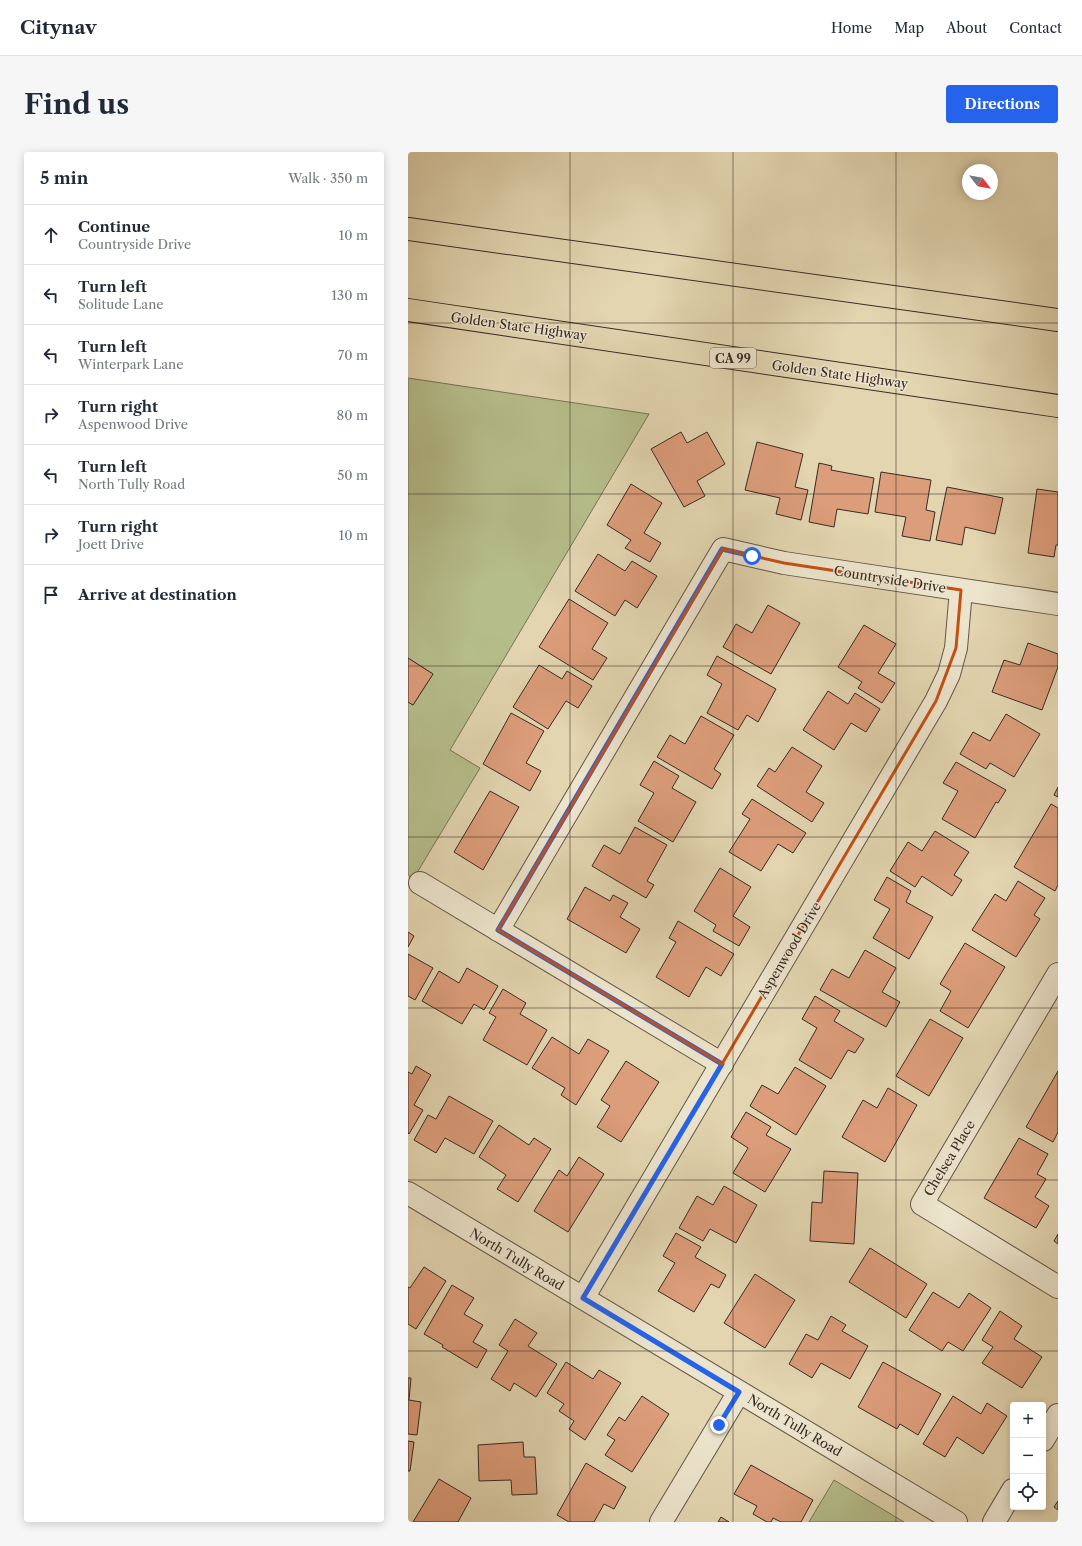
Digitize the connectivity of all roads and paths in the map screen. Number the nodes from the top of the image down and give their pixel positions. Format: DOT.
graph roads {
  1 [pos="408,229"];
  2 [pos="408,310"];
  3 [pos="1058,320"];
  4 [pos="1058,406"];
  5 [pos="961,590"];
  6 [pos="1058,604"];
  7 [pos="420,883"];
  8 [pos="498,930"];
  9 [pos="1058,974"];
  10 [pos="722,1064"];
  11 [pos="408,1193"];
  12 [pos="1058,1287"];
  13 [pos="583,1298"];
  14 [pos="739,1392"];
  15 [pos="1058,1415"];
  16 [pos="1044,1438"];
  17 [pos="1010,1495"];
  18 [pos="662,1522"];
  19 [pos="956,1522"];
  20 [pos="994,1522"];
  1 -- 3 [label="highway"];
  2 -- 4 [label="highway, Golden State Highway / CA 99"];
  5 -- 6 [label="street, Countryside Drive"];
  5 -- 8 [label="street, Countryside Drive"];
  5 -- 10 [label="street, Aspenwood Drive"];
  7 -- 8 [label="street"];
  8 -- 10 [label="street"];
  9 -- 12 [label="street, Chelsea Place"];
  10 -- 13 [label="street, Aspenwood Drive"];
  11 -- 13 [label="street, North Tully Road"];
  13 -- 14 [label="street, North Tully Road"];
  14 -- 18 [label="street"];
  14 -- 19 [label="street, North Tully Road"];
  15 -- 16 [label="street"];
  17 -- 20 [label="street"];
}
